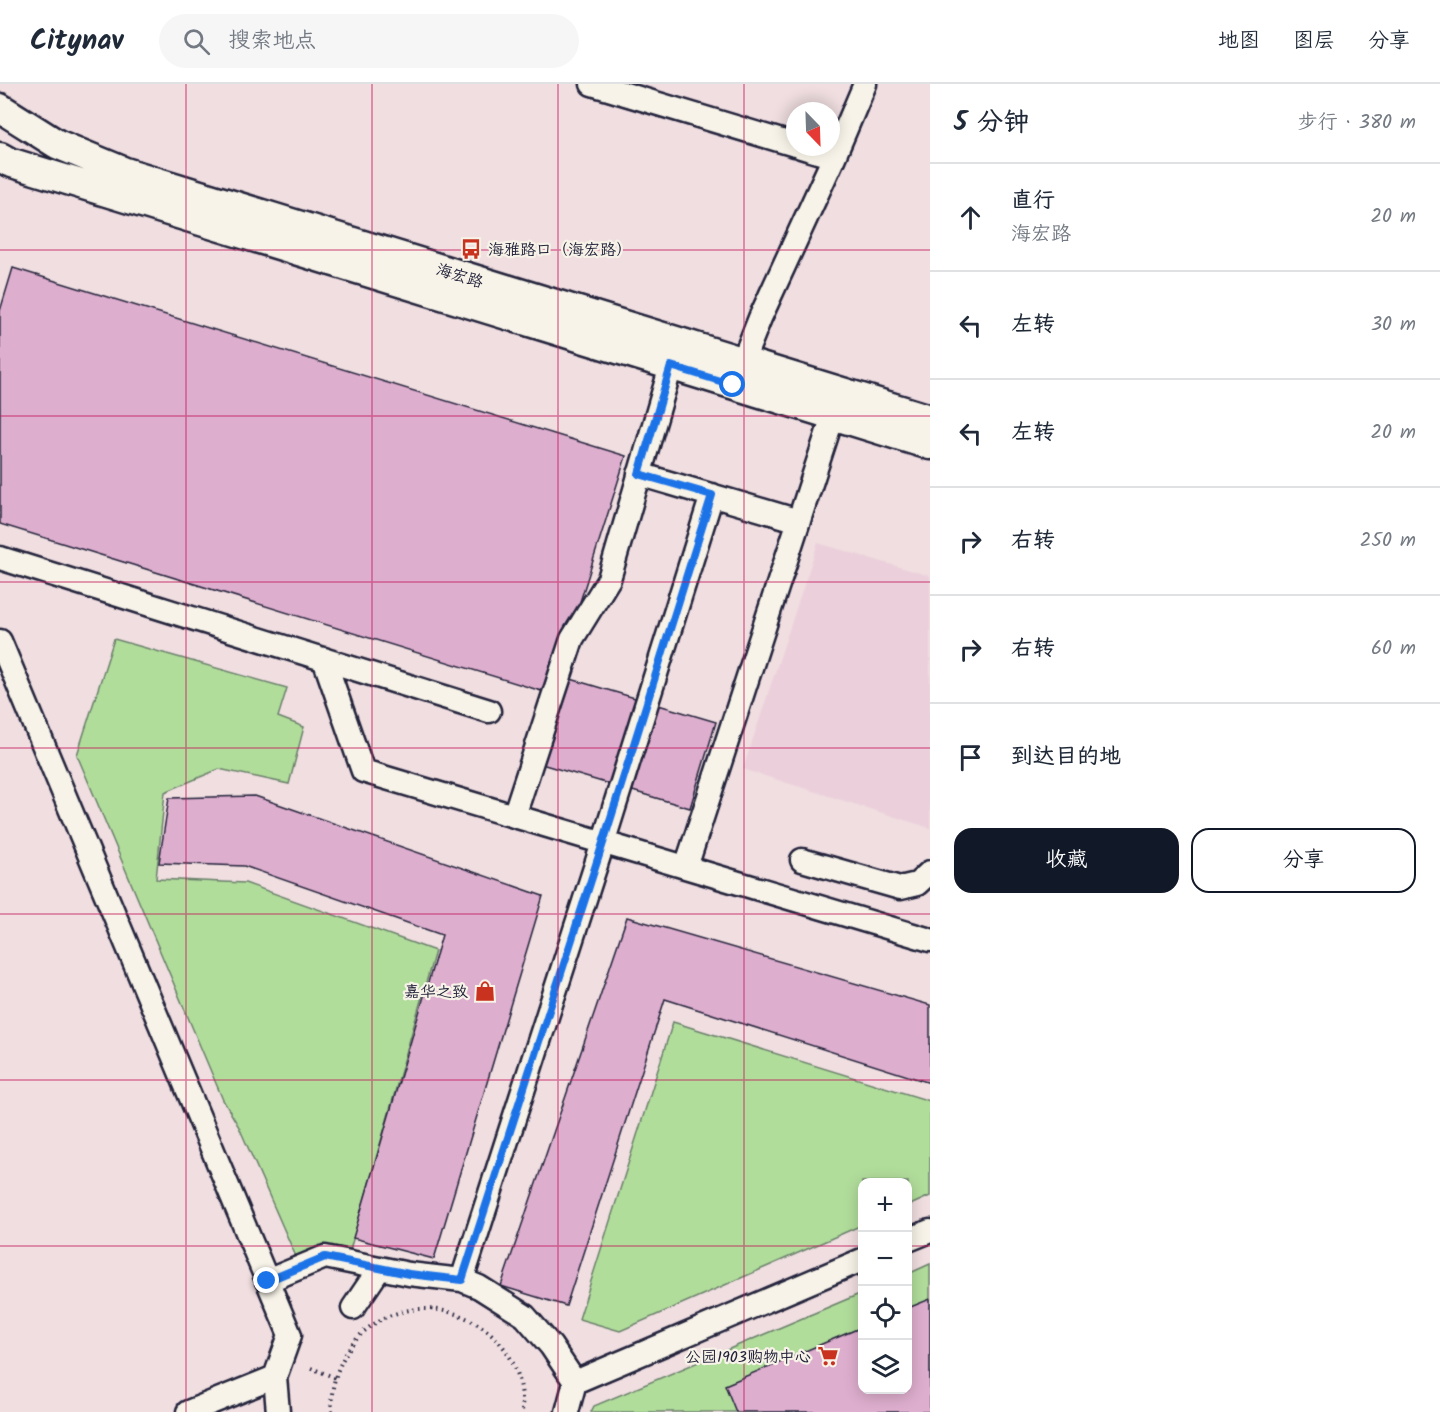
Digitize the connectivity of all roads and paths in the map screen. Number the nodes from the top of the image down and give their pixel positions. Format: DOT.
graph roads {
  1 [pos="592,84"];
  2 [pos="865,84"];
  3 [pos="0,108"];
  4 [pos="786,142"];
  5 [pos="831,156"];
  6 [pos="0,157"];
  7 [pos="834,157"];
  8 [pos="671,366"];
  9 [pos="738,374"];
  10 [pos="833,416"];
  11 [pos="930,419"];
  12 [pos="930,445"];
  13 [pos="639,474"];
  14 [pos="712,495"];
  15 [pos="799,521"];
  16 [pos="0,558"];
  17 [pos="0,641"];
  18 [pos="324,659"];
  19 [pos="489,711"];
  20 [pos="514,816"];
  21 [pos="603,843"];
  22 [pos="802,860"];
  23 [pos="686,867"];
  24 [pos="930,872"];
  25 [pos="930,940"];
  26 [pos="930,1231"];
  27 [pos="912,1238"];
  28 [pos="858,1262"];
  29 [pos="380,1268"];
  30 [pos="462,1280"];
  31 [pos="267,1281"];
  32 [pos="352,1308"];
  33 [pos="311,1368"];
  34 [pos="275,1377"];
  35 [pos="336,1378"];
  36 [pos="575,1382"];
  37 [pos="188,1412"];
  38 [pos="278,1412"];
  39 [pos="332,1412"];
  40 [pos="522,1412"];
  41 [pos="567,1412"];
  1 -- 4 [label="street"];
  2 -- 7 [label="street"];
  3 -- 9 [label="main road, 海宏路"];
  5 -- 7 [label="street"];
  6 -- 8 [label="main road, 海宏路"];
  7 -- 9 [label="street"];
  8 -- 9 [label="main road, 海宏路"];
  8 -- 13 [label="street"];
  9 -- 10 [label="main road, 海宏路"];
  9 -- 11 [label="main road, 海宏路"];
  10 -- 12 [label="main road, 海宏路"];
  10 -- 15 [label="street"];
  13 -- 14 [label="street"];
  13 -- 20 [label="street"];
  14 -- 15 [label="street"];
  14 -- 21 [label="street"];
  15 -- 23 [label="street"];
  16 -- 18 [label="street"];
  17 -- 31 [label="street"];
  18 -- 19 [label="street"];
  18 -- 20 [label="street"];
  20 -- 21 [label="street"];
  21 -- 23 [label="street"];
  21 -- 30 [label="street"];
  22 -- 24 [label="street"];
  23 -- 25 [label="street"];
  26 -- 27 [label="street"];
  28 -- 36 [label="street"];
  29 -- 30 [label="street"];
  29 -- 31 [label="street"];
  29 -- 32 [label="street"];
  30 -- 36 [label="street"];
  31 -- 34 [label="street"];
  33 -- 35 [label="path"];
  34 -- 37 [label="street"];
  34 -- 38 [label="street"];
  35 -- 39 [label="path"];
  35 -- 40 [label="path"];
  36 -- 41 [label="street"];
}
